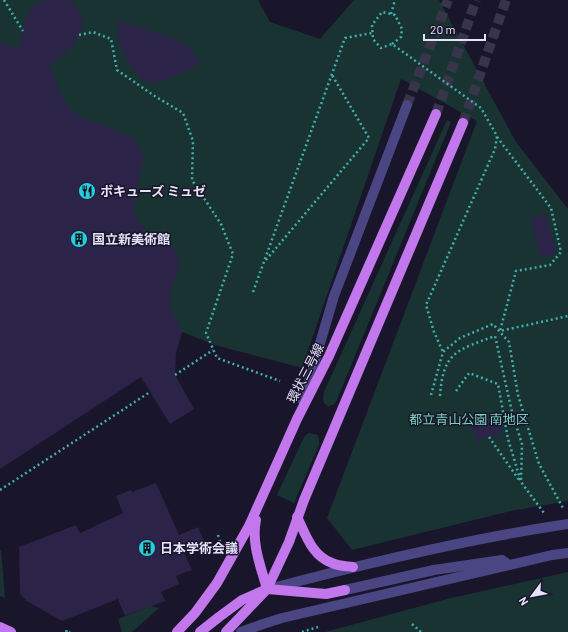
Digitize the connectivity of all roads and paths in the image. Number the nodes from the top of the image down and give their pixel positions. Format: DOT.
graph roads {
  1 [pos="4,0"];
  2 [pos="395,0"];
  3 [pos="391,14"];
  4 [pos="23,31"];
  5 [pos="372,33"];
  6 [pos="79,35"];
  7 [pos="332,75"];
  8 [pos="407,105"];
  9 [pos="436,114"];
  10 [pos="463,123"];
  11 [pos="497,136"];
  12 [pos="264,261"];
  13 [pos="253,292"];
  14 [pos="568,316"];
  15 [pos="500,331"];
  16 [pos="213,350"];
  17 [pos="175,375"];
  18 [pos="280,381"];
  19 [pos="456,391"];
  20 [pos="150,392"];
  21 [pos="431,395"];
  22 [pos="440,396"];
  23 [pos="300,411"];
  24 [pos="489,437"];
  25 [pos="521,482"];
  26 [pos="0,490"];
  27 [pos="259,504"];
  28 [pos="565,511"];
  29 [pos="545,514"];
  30 [pos="297,517"];
  31 [pos="568,524"];
  32 [pos="568,553"];
  33 [pos="505,563"];
  34 [pos="353,568"];
  35 [pos="267,589"];
  36 [pos="345,590"];
  37 [pos="412,624"];
  38 [pos="0,627"];
  39 [pos="318,627"];
  40 [pos="10,632"];
  41 [pos="66,632"];
  42 [pos="70,632"];
  43 [pos="178,632"];
  44 [pos="200,632"];
  45 [pos="226,632"];
  46 [pos="242,632"];
  47 [pos="302,632"];
  48 [pos="421,632"];
  1 -- 4 [label="path"];
  2 -- 3 [label="path"];
  5 -- 7 [label="path"];
  6 -- 16 [label="path"];
  7 -- 12 [label="path"];
  7 -- 12 [label="path"];
  8 -- 23 [label="street"];
  9 -- 23 [label="main road, 環状三号線"];
  10 -- 30 [label="main road"];
  11 -- 15 [label="path"];
  12 -- 13 [label="path"];
  14 -- 15 [label="path"];
  15 -- 21 [label="path"];
  15 -- 28 [label="path"];
  16 -- 17 [label="path"];
  16 -- 18 [label="path"];
  19 -- 25 [label="path"];
  20 -- 26 [label="path"];
  22 -- 25 [label="path"];
  23 -- 27 [label="main road, 環状三号線"];
  24 -- 25 [label="path"];
  25 -- 29 [label="path"];
  27 -- 35 [label="main road"];
  27 -- 43 [label="main road, 環状三号線"];
  30 -- 34 [label="main road"];
  30 -- 35 [label="main road"];
  31 -- 34 [label="street"];
  32 -- 33 [label="street"];
  33 -- 36 [label="street"];
  33 -- 46 [label="street"];
  34 -- 35 [label="street"];
  35 -- 36 [label="main road"];
  35 -- 44 [label="main road"];
  35 -- 45 [label="main road"];
  37 -- 48 [label="path"];
  38 -- 40 [label="main road"];
  39 -- 47 [label="path"];
  41 -- 42 [label="path"];
}
